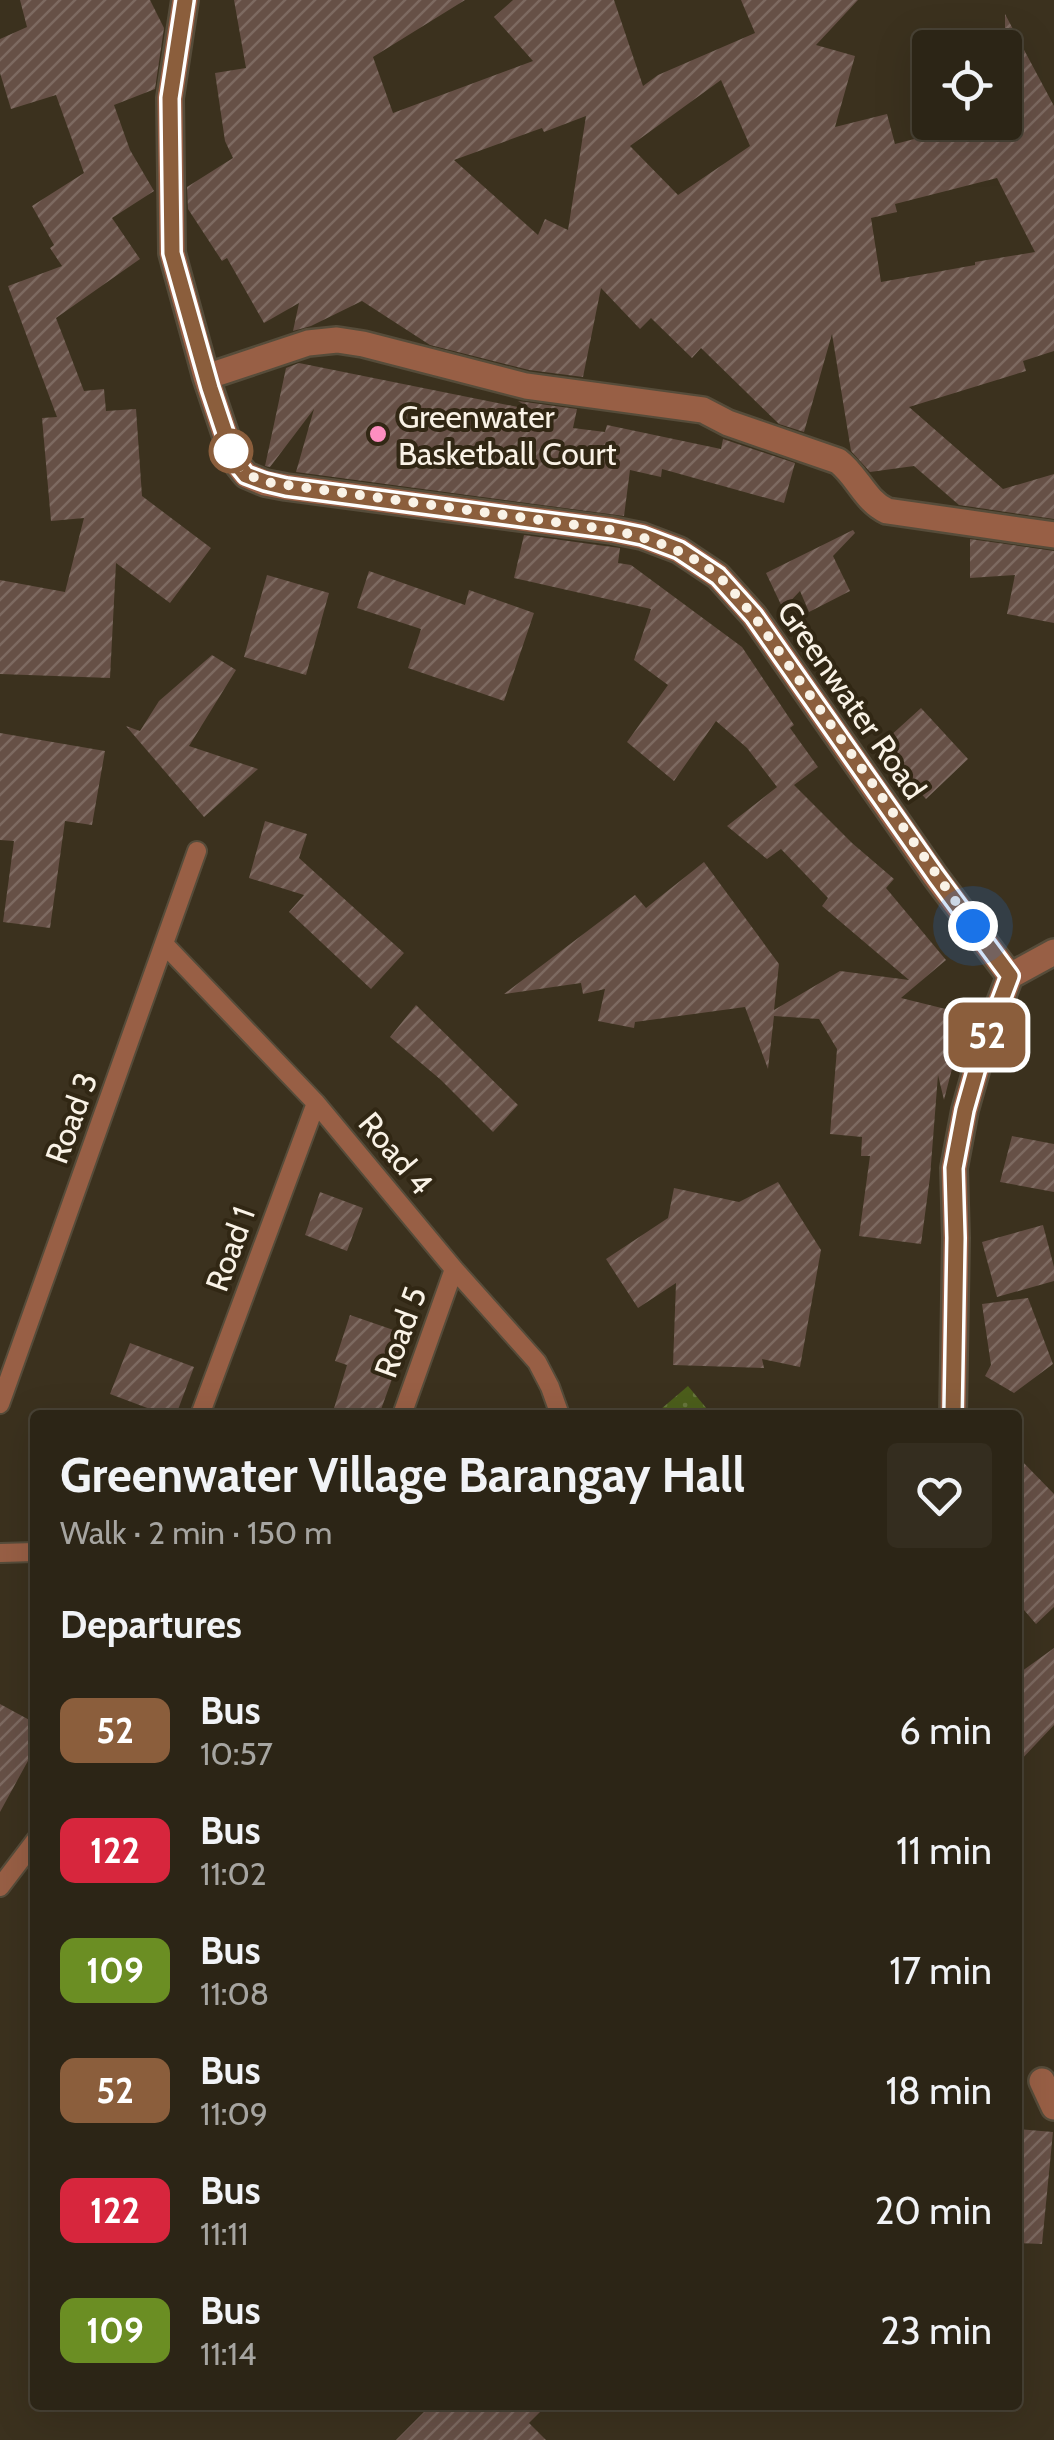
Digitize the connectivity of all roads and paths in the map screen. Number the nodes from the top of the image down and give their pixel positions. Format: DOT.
graph roads {
  1 [pos="185,0"];
  2 [pos="206,377"];
  3 [pos="1054,535"];
  4 [pos="197,851"];
  5 [pos="164,944"];
  6 [pos="1054,952"];
  7 [pos="1010,976"];
  8 [pos="316,1103"];
  9 [pos="454,1269"];
  10 [pos="0,1404"];
  11 [pos="202,1410"];
  12 [pos="404,1410"];
  13 [pos="558,1410"];
  14 [pos="953,1410"];
  15 [pos="0,1552"];
  16 [pos="30,1552"];
  17 [pos="30,1848"];
  18 [pos="0,1887"];
  19 [pos="1042,2081"];
  20 [pos="1054,2108"];
  1 -- 2 [label="street, Greenwater Road"];
  2 -- 3 [label="street"];
  2 -- 7 [label="street, Greenwater Road"];
  4 -- 5 [label="lane, Road 3"];
  5 -- 8 [label="lane, Road 4"];
  5 -- 10 [label="lane, Road 3"];
  6 -- 7 [label="street"];
  7 -- 14 [label="street"];
  8 -- 9 [label="lane, Road 4"];
  8 -- 11 [label="lane, Road 1"];
  9 -- 12 [label="lane, Road 5"];
  9 -- 13 [label="lane, Road 4"];
  15 -- 16 [label="lane"];
  17 -- 18 [label="lane"];
  19 -- 20 [label="street"];
}
